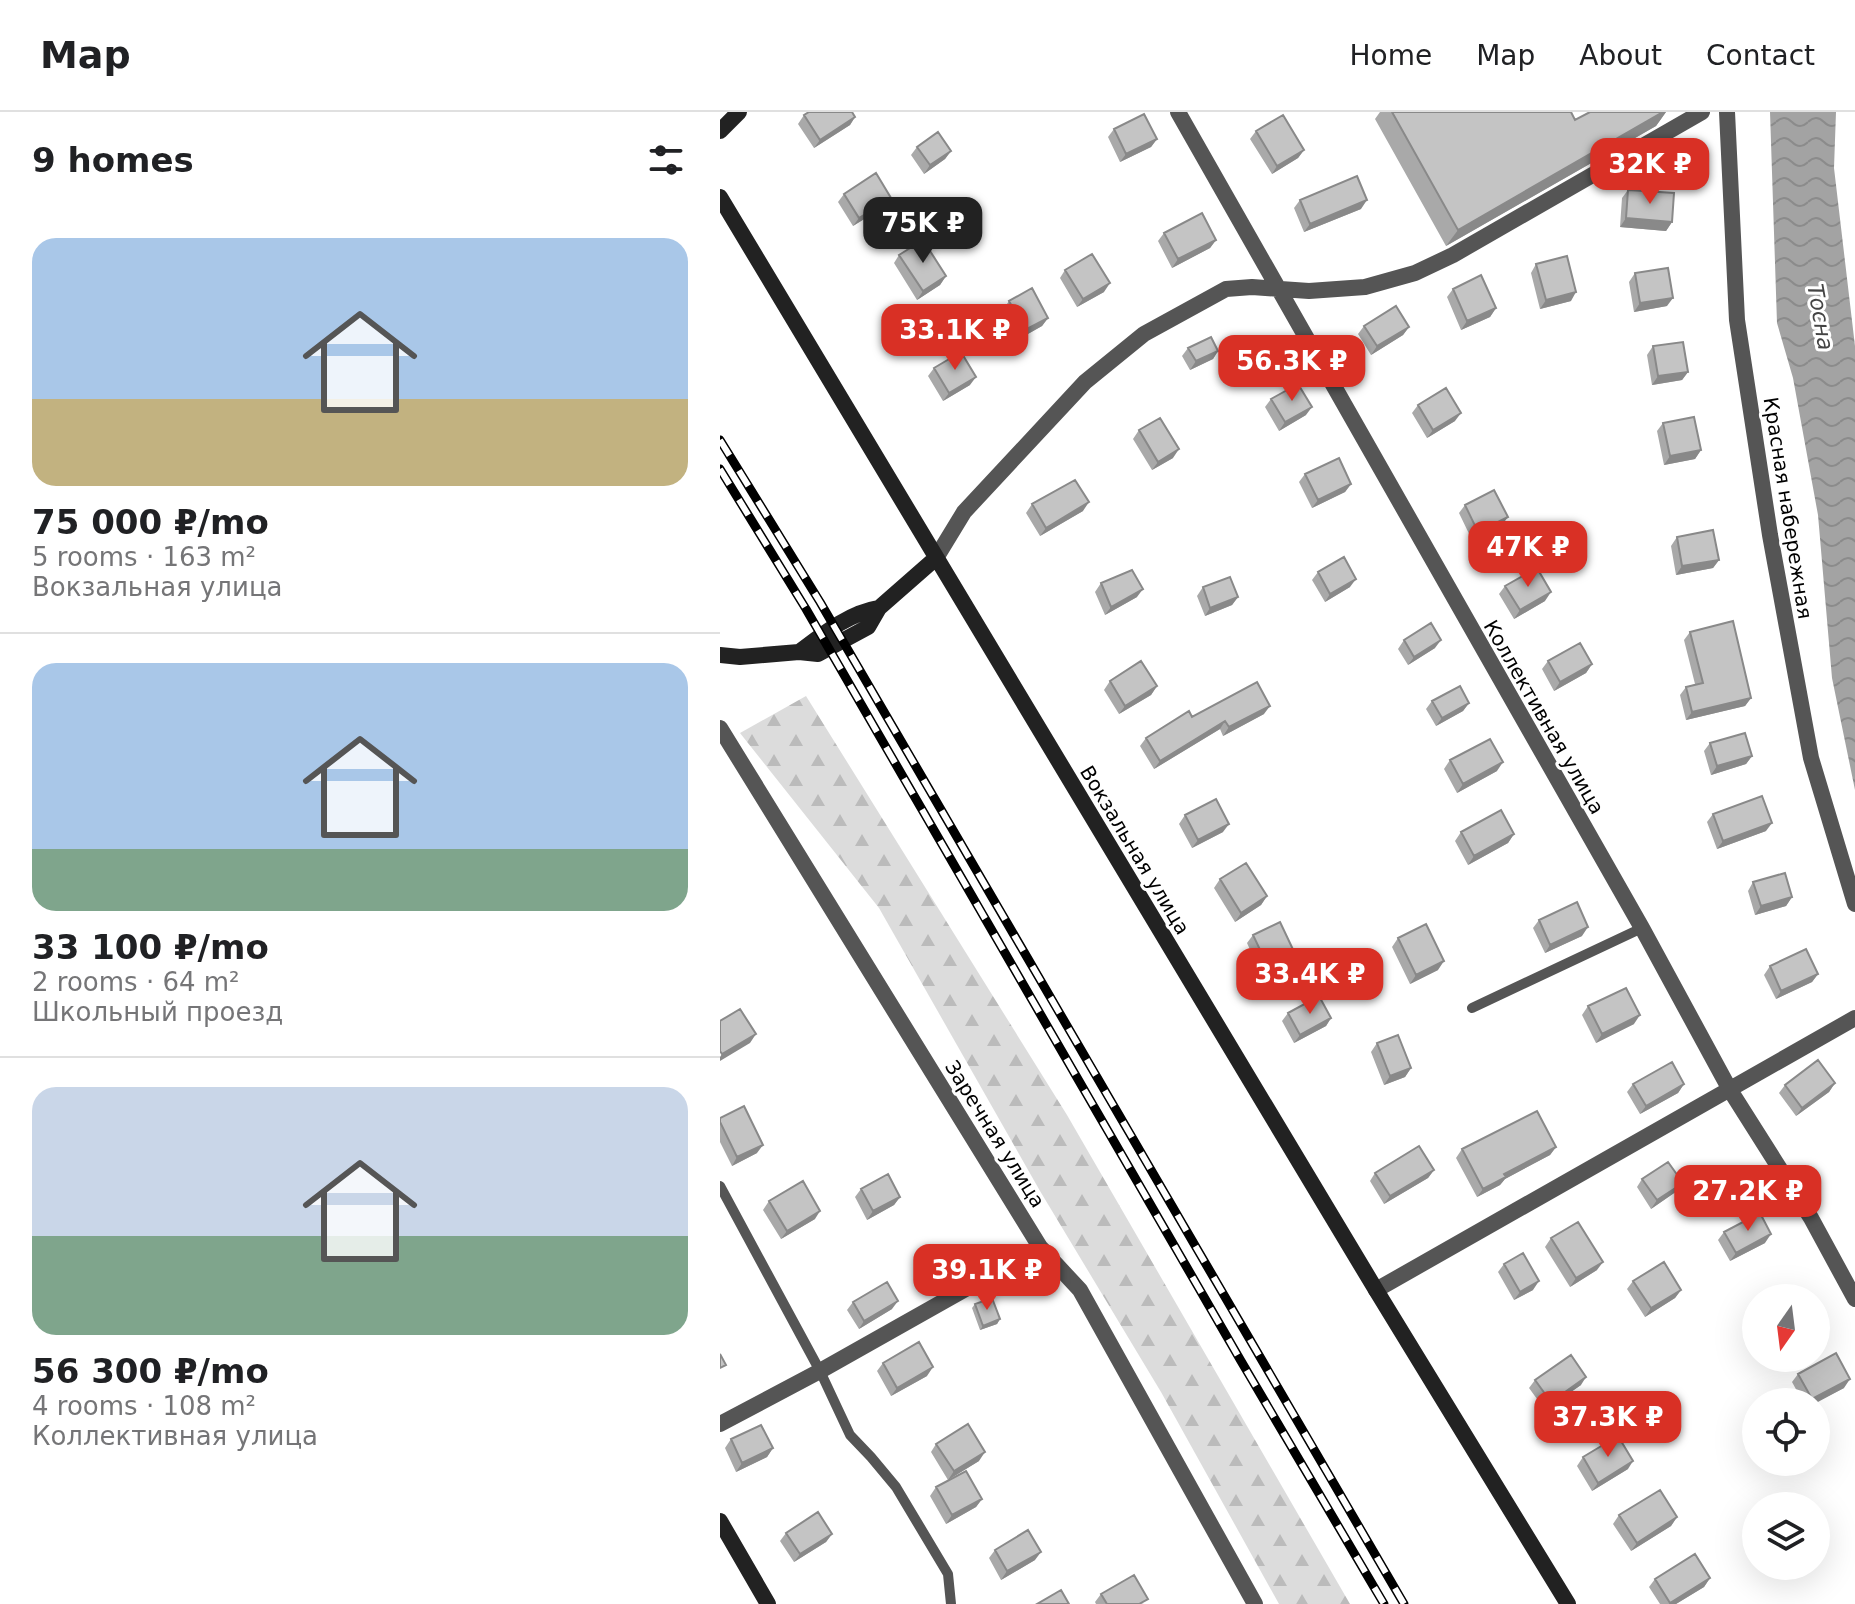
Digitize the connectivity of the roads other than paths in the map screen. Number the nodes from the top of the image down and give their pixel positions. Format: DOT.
graph roads {
  1 [pos="739,112"];
  2 [pos="1178,112"];
  3 [pos="1702,112"];
  4 [pos="1727,112"];
  5 [pos="720,131"];
  6 [pos="720,197"];
  7 [pos="1278,289"];
  8 [pos="936,558"];
  9 [pos="720,655"];
  10 [pos="720,728"];
  11 [pos="1855,904"];
  12 [pos="1642,928"];
  13 [pos="1472,1008"];
  14 [pos="1855,1018"];
  15 [pos="1730,1090"];
  16 [pos="720,1186"];
  17 [pos="1040,1247"];
  18 [pos="1376,1290"];
  19 [pos="1855,1299"];
  20 [pos="820,1371"];
  21 [pos="720,1424"];
  22 [pos="720,1521"];
  23 [pos="768,1604"];
  24 [pos="951,1604"];
  25 [pos="1255,1604"];
  26 [pos="1568,1604"];
  1 -- 5 [label="street"];
  2 -- 7 [label="street, Коллективная улица"];
  3 -- 7 [label="street"];
  4 -- 11 [label="street, Красная набережная"];
  6 -- 8 [label="street, Вокзальная улица"];
  7 -- 8 [label="street"];
  7 -- 12 [label="street, Коллективная улица"];
  8 -- 9 [label="street"];
  8 -- 18 [label="street, Вокзальная улица"];
  10 -- 17 [label="street, Заречная улица"];
  12 -- 13 [label="lane"];
  12 -- 15 [label="street, Коллективная улица"];
  14 -- 15 [label="street"];
  15 -- 18 [label="street"];
  15 -- 19 [label="street, Коллективная улица"];
  16 -- 20 [label="lane"];
  17 -- 20 [label="street"];
  17 -- 25 [label="street, Заречная улица"];
  18 -- 26 [label="street, Вокзальная улица"];
  20 -- 21 [label="street"];
  20 -- 24 [label="lane"];
  22 -- 23 [label="street"];
}
